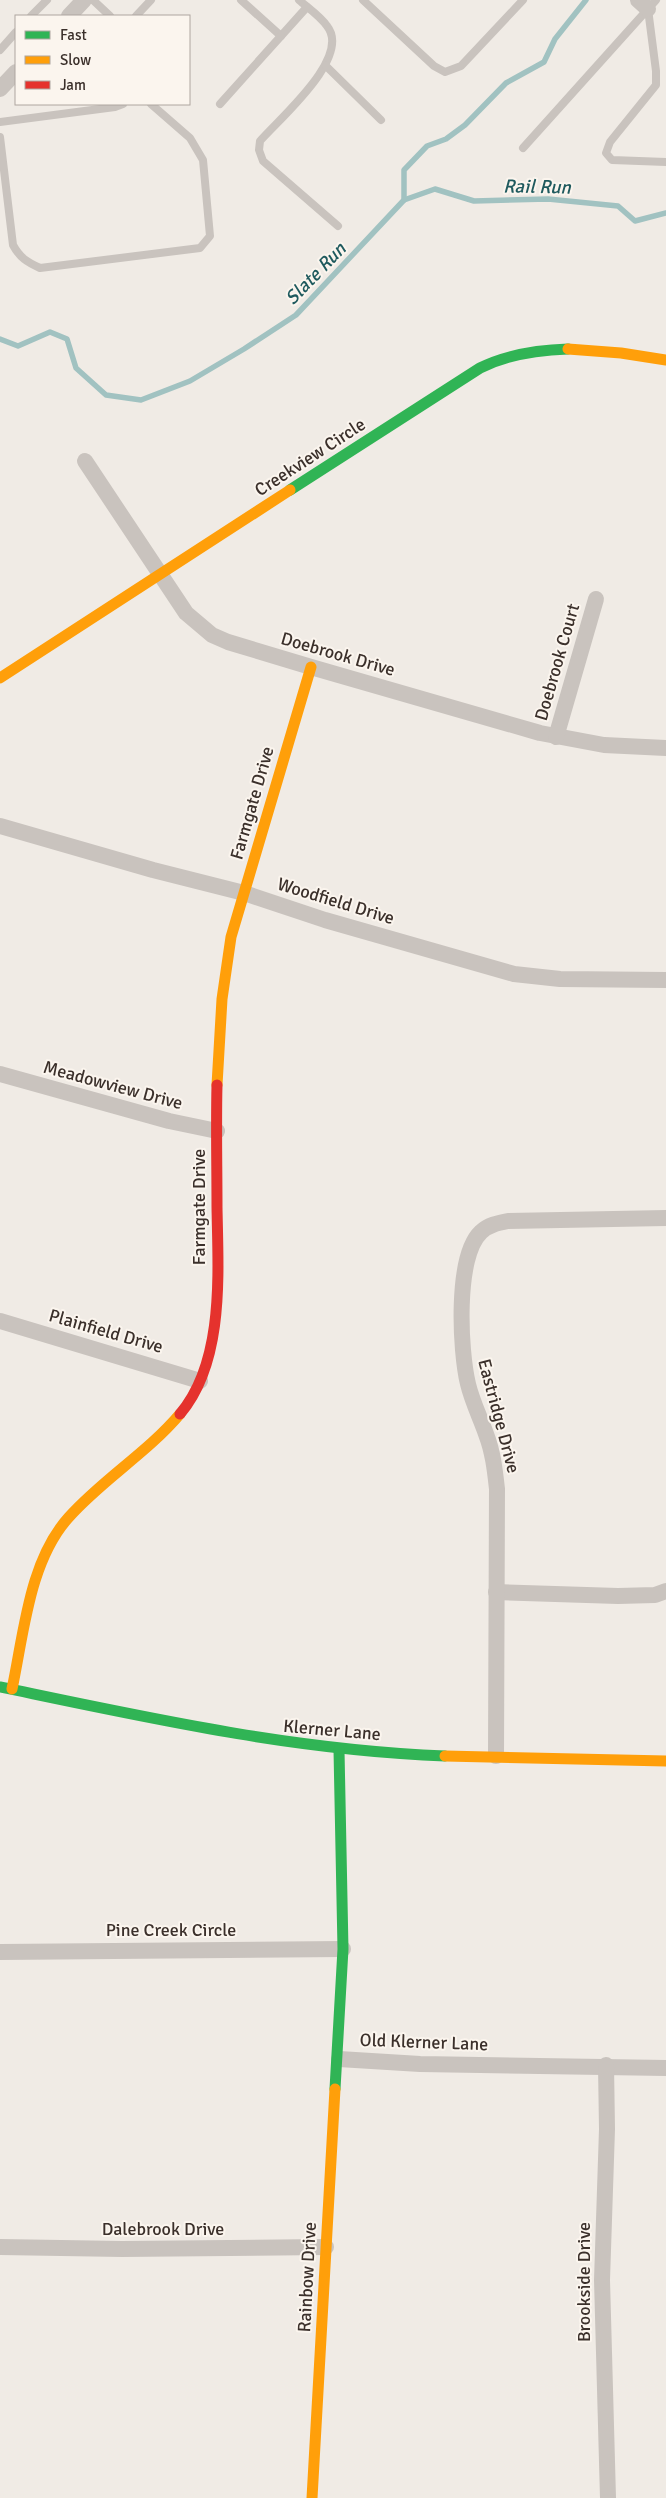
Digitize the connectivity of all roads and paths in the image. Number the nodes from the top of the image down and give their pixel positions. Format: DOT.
graph roads {
  1 [pos="47,0"];
  2 [pos="84,0"];
  3 [pos="93,0"];
  4 [pos="151,0"];
  5 [pos="241,0"];
  6 [pos="299,0"];
  7 [pos="363,0"];
  8 [pos="524,0"];
  9 [pos="647,3"];
  10 [pos="307,7"];
  11 [pos="32,15"];
  12 [pos="70,15"];
  13 [pos="109,15"];
  14 [pos="137,15"];
  15 [pos="15,33"];
  16 [pos="281,36"];
  17 [pos="0,50"];
  18 [pos="326,66"];
  19 [pos="15,73"];
  20 [pos="0,89"];
  21 [pos="220,104"];
  22 [pos="120,105"];
  23 [pos="152,105"];
  24 [pos="381,120"];
  25 [pos="0,122"];
  26 [pos="0,137"];
  27 [pos="524,148"];
  28 [pos="666,162"];
  29 [pos="338,226"];
  30 [pos="666,360"];
  31 [pos="85,461"];
  32 [pos="161,574"];
  33 [pos="596,600"];
  34 [pos="311,668"];
  35 [pos="0,678"];
  36 [pos="556,737"];
  37 [pos="666,748"];
  38 [pos="0,826"];
  39 [pos="244,893"];
  40 [pos="666,980"];
  41 [pos="0,1074"];
  42 [pos="217,1131"];
  43 [pos="666,1218"];
  44 [pos="0,1321"];
  45 [pos="200,1381"];
  46 [pos="666,1591"];
  47 [pos="496,1592"];
  48 [pos="0,1687"];
  49 [pos="12,1689"];
  50 [pos="339,1750"];
  51 [pos="496,1756"];
  52 [pos="666,1761"];
  53 [pos="343,1949"];
  54 [pos="0,1952"];
  55 [pos="339,2059"];
  56 [pos="606,2065"];
  57 [pos="666,2068"];
  58 [pos="0,2247"];
  59 [pos="326,2247"];
  60 [pos="312,2498"];
  61 [pos="608,2498"];
  1 -- 11 [label="lane"];
  2 -- 12 [label="street"];
  3 -- 13 [label="lane"];
  4 -- 14 [label="lane"];
  5 -- 16 [label="lane"];
  6 -- 10 [label="lane"];
  7 -- 8 [label="lane"];
  9 -- 27 [label="lane"];
  9 -- 28 [label="lane"];
  10 -- 16 [label="lane"];
  10 -- 18 [label="lane"];
  15 -- 17 [label="lane"];
  16 -- 21 [label="lane"];
  18 -- 24 [label="lane"];
  18 -- 29 [label="lane"];
  19 -- 20 [label="street"];
  22 -- 25 [label="lane"];
  23 -- 26 [label="lane"];
  30 -- 32 [label="street, Creekview Circle"];
  31 -- 32 [label="street, Doebrook Drive"];
  32 -- 34 [label="street, Doebrook Drive"];
  32 -- 35 [label="street, Creekview Circle"];
  33 -- 36 [label="street, Doebrook Court"];
  34 -- 36 [label="street, Doebrook Drive"];
  34 -- 39 [label="street, Farmgate Drive"];
  36 -- 37 [label="street, Doebrook Drive"];
  38 -- 39 [label="street, Woodfield Drive"];
  39 -- 40 [label="street, Woodfield Drive"];
  39 -- 42 [label="street, Farmgate Drive"];
  41 -- 42 [label="street, Meadowview Drive"];
  42 -- 45 [label="street, Farmgate Drive"];
  43 -- 47 [label="street, Eastridge Drive"];
  44 -- 45 [label="street, Plainfield Drive"];
  45 -- 49 [label="street, Farmgate Drive"];
  46 -- 47 [label="street"];
  47 -- 51 [label="street, Eastridge Drive"];
  48 -- 49 [label="street, Klerner Lane"];
  49 -- 50 [label="street, Klerner Lane"];
  50 -- 51 [label="street, Klerner Lane"];
  50 -- 53 [label="street, Old Klerner Lane"];
  51 -- 52 [label="street, Klerner Lane"];
  53 -- 54 [label="street, Pine Creek Circle"];
  53 -- 55 [label="street, Old Klerner Lane"];
  55 -- 56 [label="street, Old Klerner Lane"];
  55 -- 59 [label="street, Rainbow Drive"];
  56 -- 57 [label="street, Old Klerner Lane"];
  56 -- 61 [label="street, Brookside Drive"];
  58 -- 59 [label="street, Dalebrook Drive"];
  59 -- 60 [label="street, Rainbow Drive"];
}
